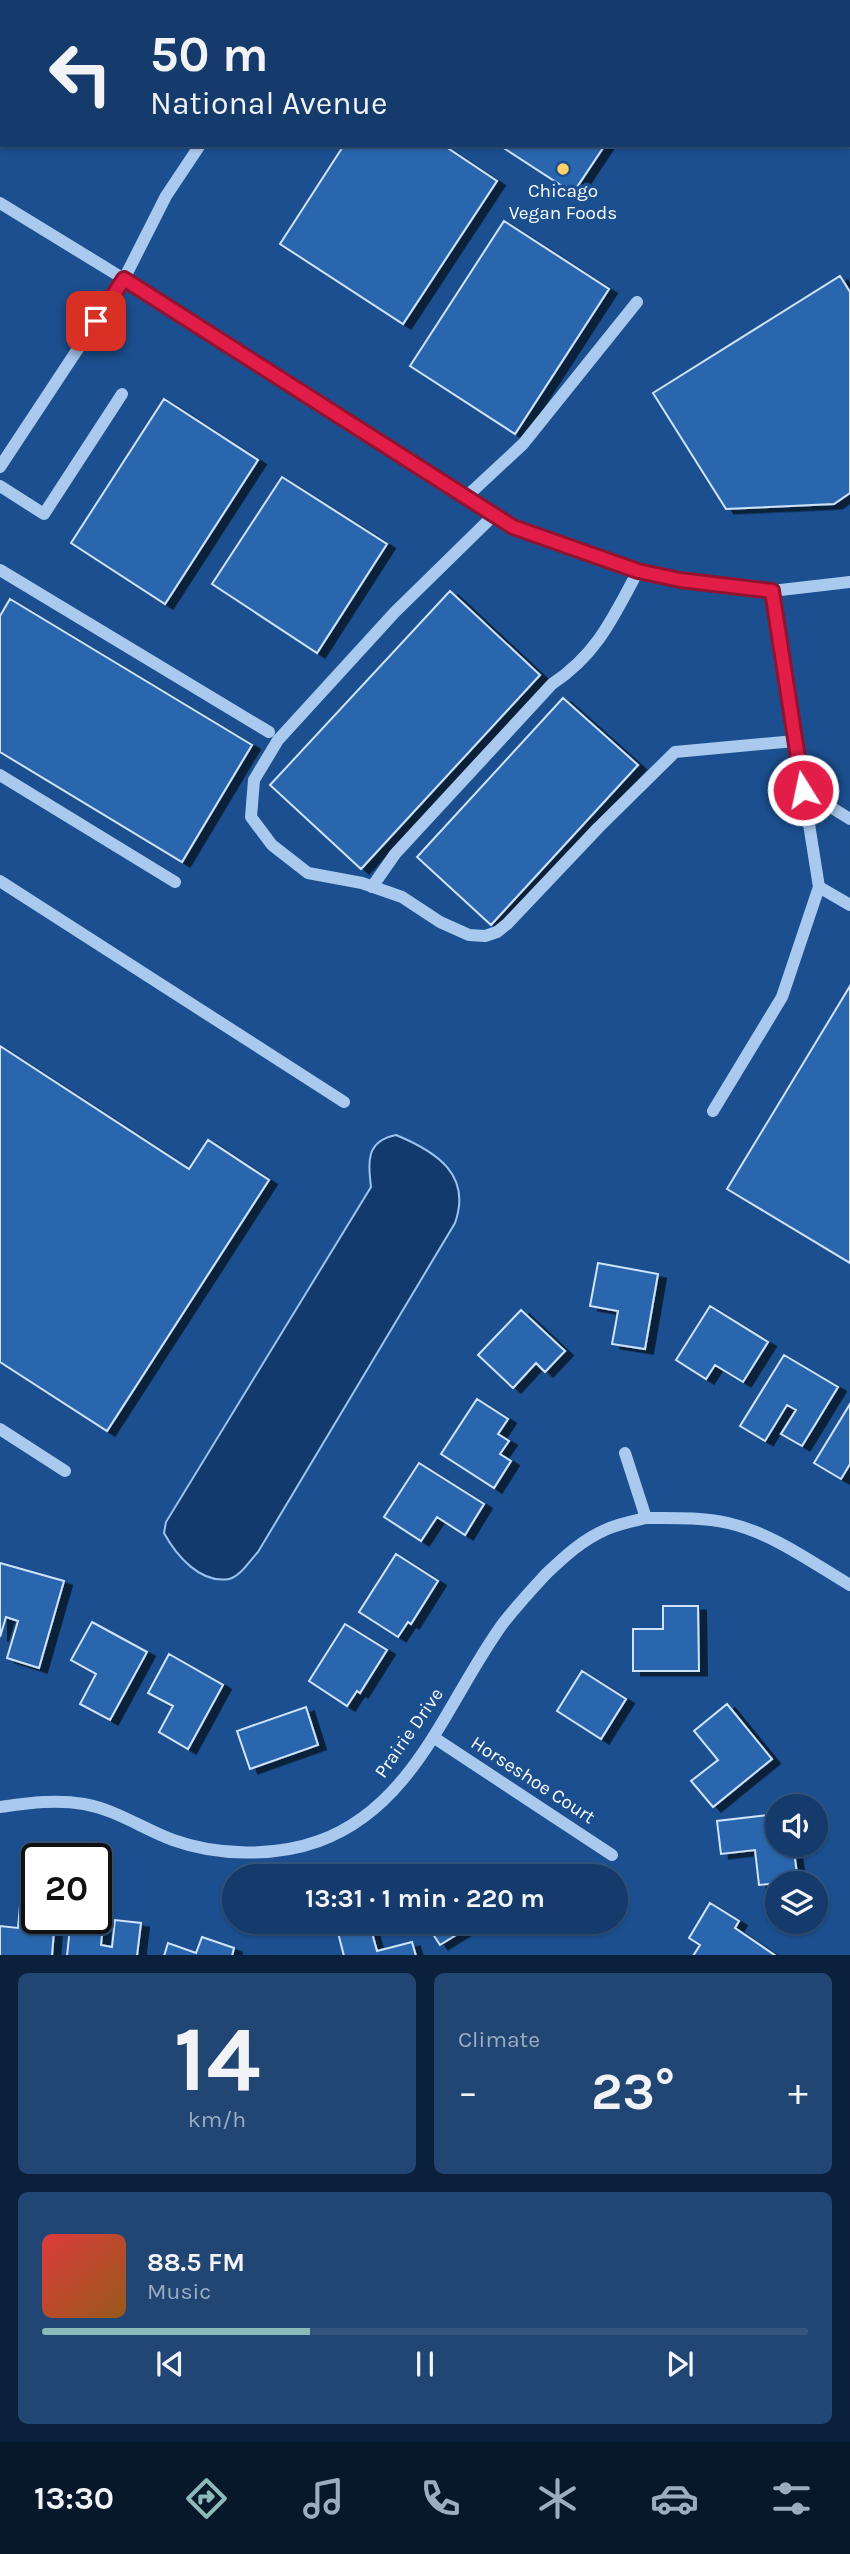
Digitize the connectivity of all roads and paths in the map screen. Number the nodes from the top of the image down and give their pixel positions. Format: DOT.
graph roads {
  1 [pos="199,147"];
  2 [pos="0,203"];
  3 [pos="124,279"];
  4 [pos="637,302"];
  5 [pos="122,394"];
  6 [pos="0,467"];
  7 [pos="0,486"];
  8 [pos="465,498"];
  9 [pos="494,515"];
  10 [pos="0,570"];
  11 [pos="638,571"];
  12 [pos="850,582"];
  13 [pos="772,591"];
  14 [pos="269,732"];
  15 [pos="795,741"];
  16 [pos="0,775"];
  17 [pos="803,790"];
  18 [pos="850,818"];
  19 [pos="0,881"];
  20 [pos="175,882"];
  21 [pos="372,887"];
  22 [pos="819,887"];
  23 [pos="850,905"];
  24 [pos="344,1102"];
  25 [pos="713,1111"];
  26 [pos="0,1429"];
  27 [pos="625,1453"];
  28 [pos="65,1471"];
  29 [pos="646,1518"];
  30 [pos="850,1585"];
  31 [pos="433,1737"];
  32 [pos="0,1807"];
  33 [pos="612,1855"];
  1 -- 3 [label="street"];
  2 -- 3 [label="street"];
  3 -- 6 [label="street"];
  3 -- 8 [label="street"];
  4 -- 8 [label="street"];
  5 -- 7 [label="street"];
  8 -- 9 [label="street"];
  9 -- 11 [label="street"];
  9 -- 21 [label="street"];
  10 -- 14 [label="street"];
  11 -- 13 [label="street"];
  11 -- 21 [label="street"];
  12 -- 13 [label="street"];
  13 -- 15 [label="street"];
  15 -- 17 [label="street"];
  15 -- 21 [label="street"];
  16 -- 20 [label="street"];
  17 -- 18 [label="street"];
  17 -- 22 [label="street"];
  19 -- 24 [label="street"];
  22 -- 23 [label="street"];
  22 -- 25 [label="street"];
  26 -- 28 [label="street"];
  27 -- 29 [label="street"];
  29 -- 30 [label="street, Prairie Drive"];
  29 -- 31 [label="street, Prairie Drive"];
  31 -- 32 [label="street, Prairie Drive"];
  31 -- 33 [label="street, Horseshoe Court"];
}
